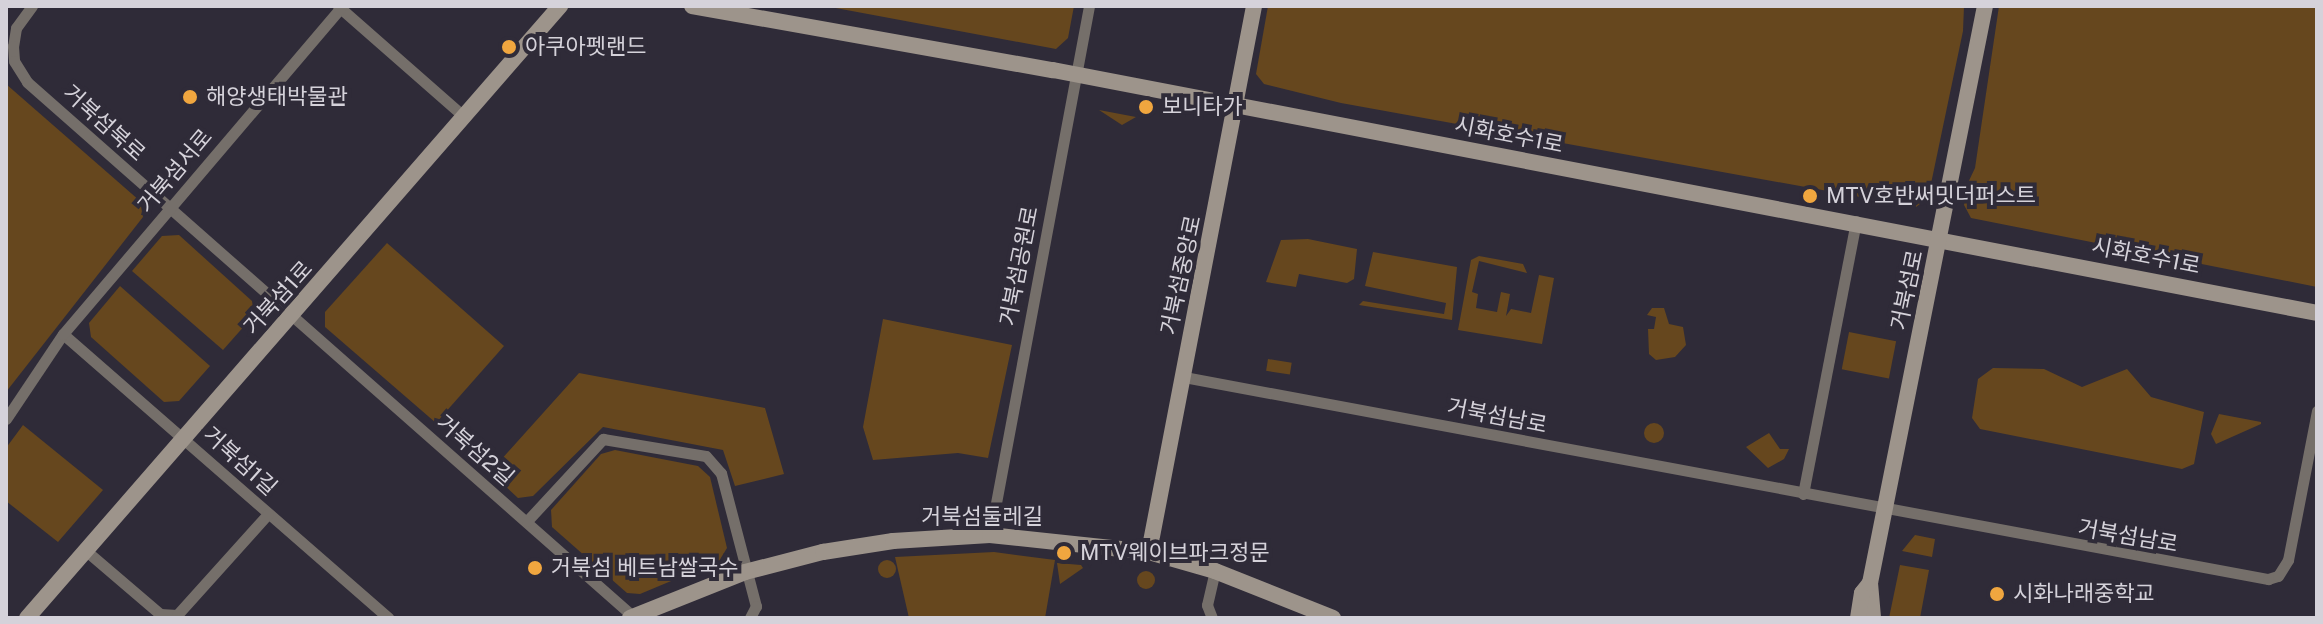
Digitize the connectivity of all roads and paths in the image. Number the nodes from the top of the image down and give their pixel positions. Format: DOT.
graph roads {
  1 [pos="32,6"];
  2 [pos="560,6"];
  3 [pos="692,6"];
  4 [pos="1089,6"];
  5 [pos="1254,6"];
  6 [pos="1985,6"];
  7 [pos="339,7"];
  8 [pos="1077,75"];
  9 [pos="1236,106"];
  10 [pos="463,116"];
  11 [pos="168,207"];
  12 [pos="1856,221"];
  13 [pos="1940,238"];
  14 [pos="2317,313"];
  15 [pos="290,316"];
  16 [pos="63,334"];
  17 [pos="1184,377"];
  18 [pos="2317,411"];
  19 [pos="6,419"];
  20 [pos="183,436"];
  21 [pos="1803,494"];
  22 [pos="1885,511"];
  23 [pos="268,514"];
  24 [pos="527,521"];
  25 [pos="990,535"];
  26 [pos="84,549"];
  27 [pos="1149,552"];
  28 [pos="1215,571"];
  29 [pos="745,572"];
  30 [pos="1870,583"];
  31 [pos="386,617"];
  32 [pos="633,617"];
  33 [pos="27,618"];
  34 [pos="750,618"];
  35 [pos="1212,618"];
  36 [pos="1333,618"];
  37 [pos="1858,618"];
  38 [pos="1873,618"];
  1 -- 11 [label="street, 거북섬북로"];
  2 -- 10 [label="street, 거북섬1로"];
  3 -- 8 [label="street, 시화호수1로"];
  4 -- 8 [label="street, 거북섬공원로"];
  5 -- 9 [label="street, 거북섬중앙로"];
  6 -- 13 [label="street, 거북섬로"];
  7 -- 10 [label="street, 거북섬서로"];
  7 -- 11 [label="street, 거북섬서로"];
  8 -- 9 [label="street, 시화호수1로"];
  8 -- 25 [label="street, 거북섬공원로"];
  9 -- 12 [label="street, 시화호수1로"];
  9 -- 17 [label="street, 거북섬중앙로"];
  10 -- 15 [label="street, 거북섬1로"];
  11 -- 15 [label="street, 거북섬북로"];
  11 -- 16 [label="street, 거북섬서로"];
  12 -- 13 [label="street, 시화호수1로"];
  12 -- 21 [label="street"];
  13 -- 14 [label="street, 시화호수1로"];
  13 -- 22 [label="street, 거북섬로"];
  15 -- 20 [label="street, 거북섬1로"];
  15 -- 24 [label="street, 거북섬2길"];
  16 -- 19 [label="street, 거북섬서로"];
  16 -- 20 [label="street, 거북섬1길"];
  17 -- 21 [label="street, 거북섬남로"];
  17 -- 27 [label="street, 거북섬중앙로"];
  18 -- 22 [label="street, 거북섬남로"];
  20 -- 23 [label="street, 거북섬1길"];
  20 -- 26 [label="street, 거북섬1로"];
  21 -- 22 [label="street, 거북섬남로"];
  22 -- 30 [label="street, 거북섬로"];
  23 -- 26 [label="street"];
  23 -- 31 [label="street, 거북섬1길"];
  24 -- 29 [label="street"];
  24 -- 32 [label="street, 거북섬2길"];
  25 -- 27 [label="street, 거북섬둘레길"];
  25 -- 29 [label="street, 거북섬둘레길"];
  26 -- 33 [label="street, 거북섬1로"];
  27 -- 28 [label="street, 거북섬둘레길"];
  28 -- 35 [label="street"];
  28 -- 36 [label="street, 거북섬둘레길"];
  29 -- 32 [label="street, 거북섬둘레길"];
  29 -- 34 [label="street"];
  30 -- 37 [label="street"];
  30 -- 38 [label="street"];
}
